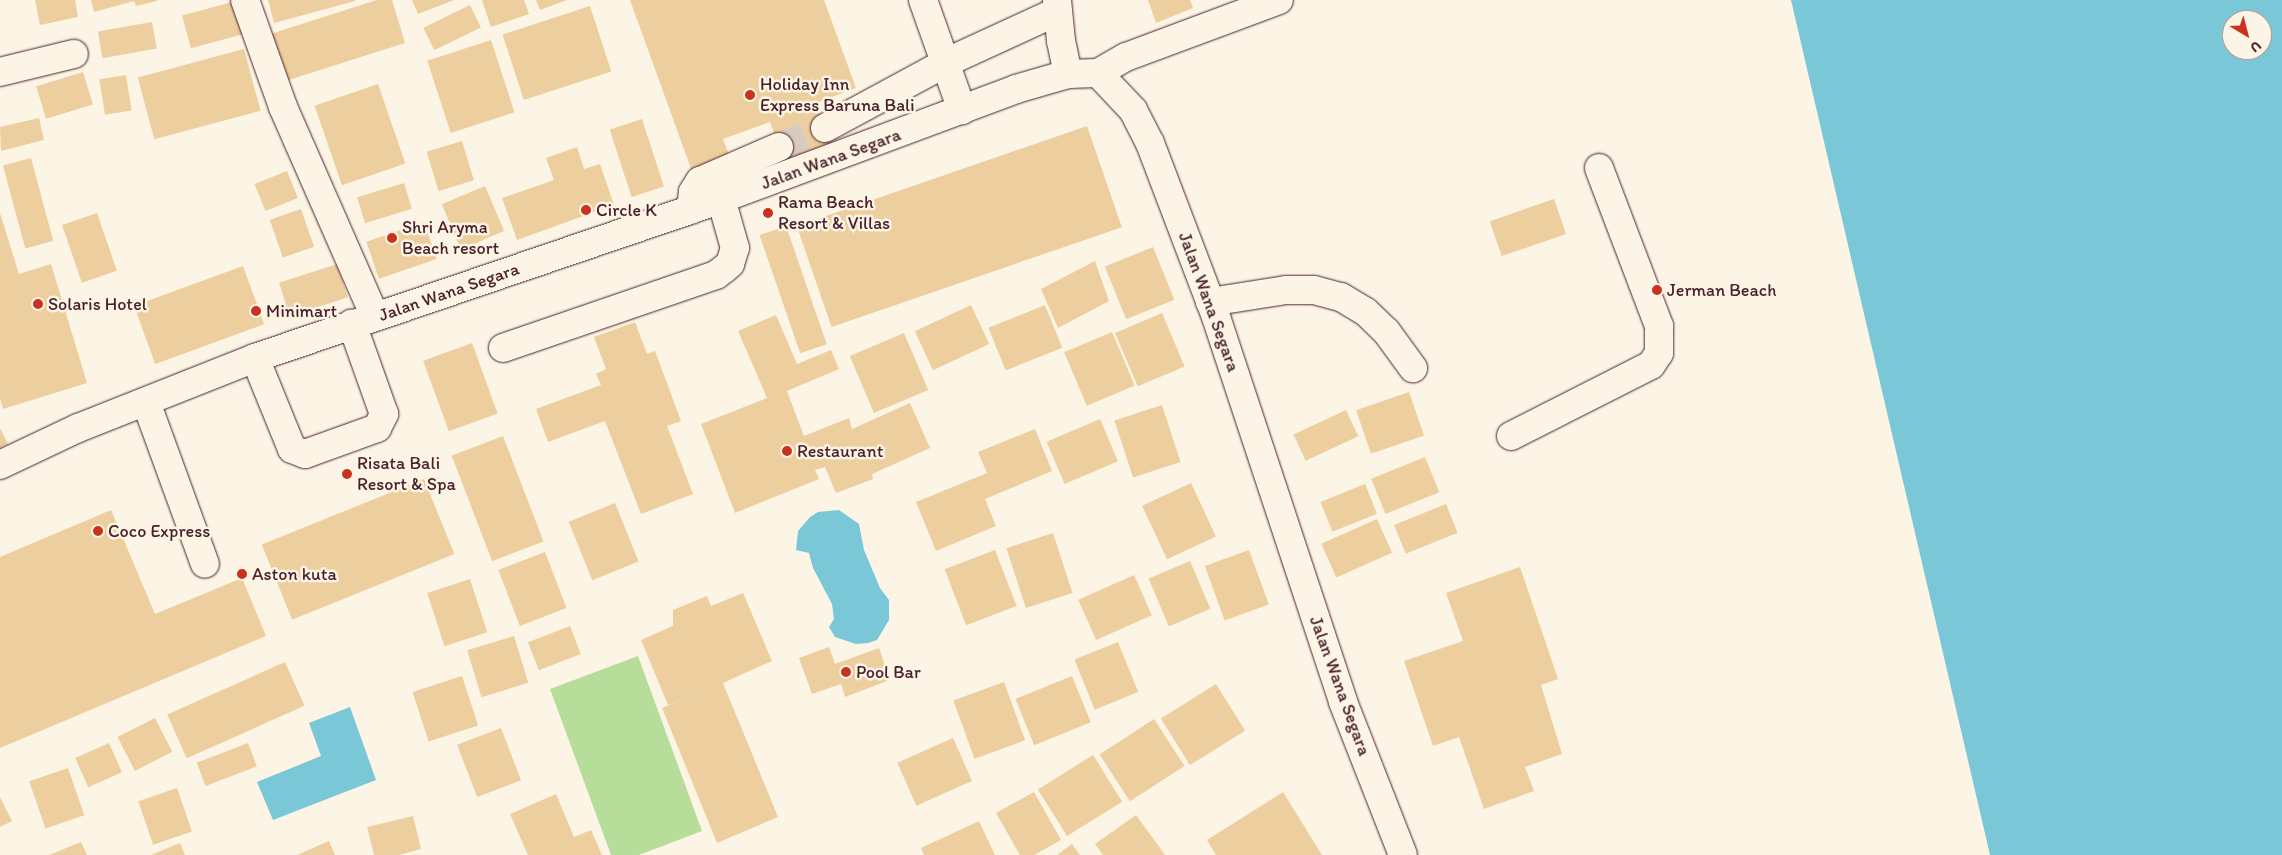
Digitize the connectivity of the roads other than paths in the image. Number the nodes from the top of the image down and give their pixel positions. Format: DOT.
graph roads {
  1 [pos="245,0"];
  2 [pos="923,0"];
  3 [pos="1279,0"];
  4 [pos="1058,5"];
  5 [pos="74,54"];
  6 [pos="945,63"];
  7 [pos="0,72"];
  8 [pos="1098,73"];
  9 [pos="1068,74"];
  10 [pos="962,110"];
  11 [pos="825,128"];
  12 [pos="779,147"];
  13 [pos="1599,168"];
  14 [pos="721,200"];
  15 [pos="691,210"];
  16 [pos="1210,302"];
  17 [pos="363,320"];
  18 [pos="503,348"];
  19 [pos="255,358"];
  20 [pos="1412,368"];
  21 [pos="146,402"];
  22 [pos="1511,436"];
  23 [pos="0,465"];
  24 [pos="205,564"];
  25 [pos="1403,855"];
  1 -- 17 [label="street"];
  2 -- 6 [label="street"];
  3 -- 8 [label="street"];
  4 -- 6 [label="street"];
  4 -- 9 [label="street"];
  5 -- 7 [label="street"];
  6 -- 10 [label="street"];
  6 -- 11 [label="street"];
  8 -- 9 [label="street, Jalan Wana Segara"];
  8 -- 16 [label="street, Jalan Wana Segara"];
  9 -- 10 [label="street, Jalan Wana Segara"];
  10 -- 14 [label="street, Jalan Wana Segara"];
  12 -- 15 [label="street"];
  13 -- 22 [label="street"];
  14 -- 15 [label="street, Jalan Wana Segara"];
  14 -- 18 [label="street"];
  15 -- 17 [label="street, Jalan Wana Segara"];
  16 -- 20 [label="street"];
  16 -- 25 [label="street, Jalan Wana Segara"];
  17 -- 19 [label="street, Jalan Wana Segara"];
  17 -- 19 [label="street"];
  19 -- 21 [label="street, Jalan Wana Segara"];
  21 -- 23 [label="street, Jalan Wana Segara"];
  21 -- 24 [label="street"];
}
